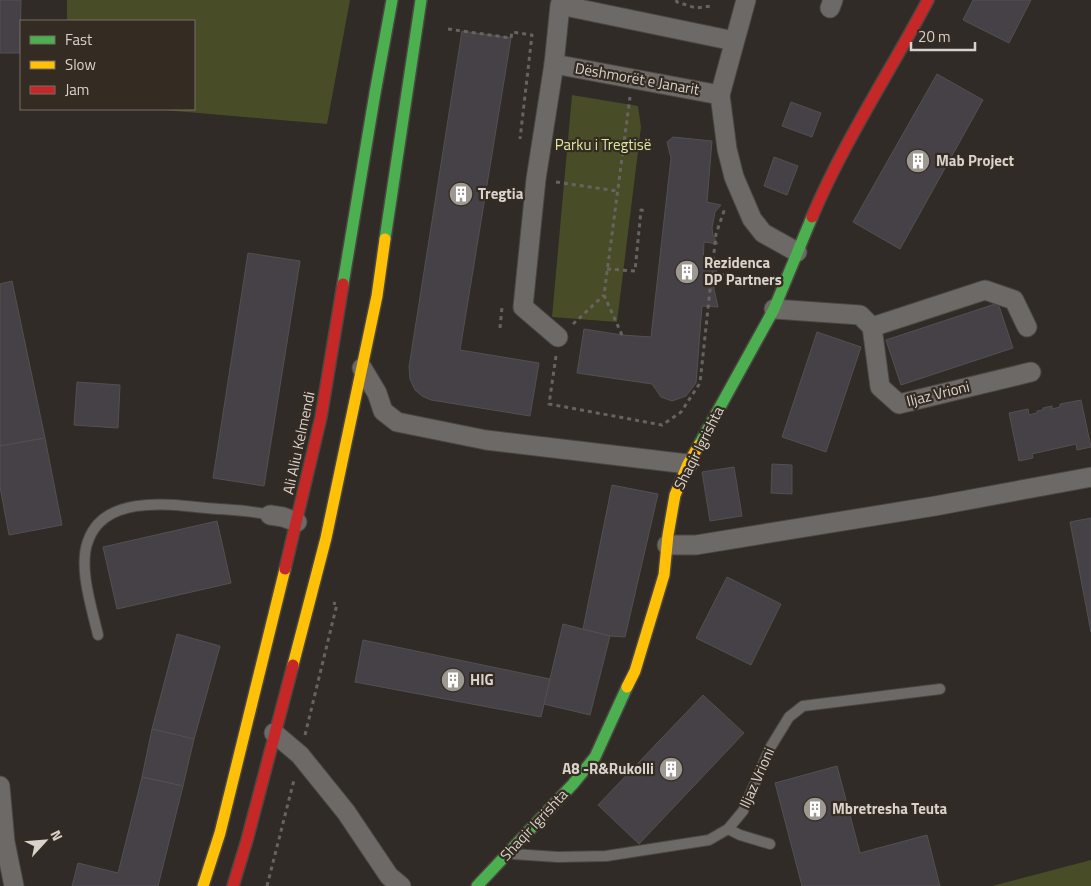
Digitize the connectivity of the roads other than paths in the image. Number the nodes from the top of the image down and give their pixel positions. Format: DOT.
graph roads {
  1 [pos="392,0"];
  2 [pos="421,0"];
  3 [pos="746,0"];
  4 [pos="928,0"];
  5 [pos="734,41"];
  6 [pos="554,64"];
  7 [pos="720,94"];
  8 [pos="797,252"];
  9 [pos="774,309"];
  10 [pos="872,327"];
  11 [pos="1027,327"];
  12 [pos="558,338"];
  13 [pos="362,368"];
  14 [pos="1030,372"];
  15 [pos="688,464"];
  16 [pos="1091,478"];
  17 [pos="270,515"];
  18 [pos="297,522"];
  19 [pos="667,545"];
  20 [pos="98,635"];
  21 [pos="940,688"];
  22 [pos="274,733"];
  23 [pos="0,786"];
  24 [pos="728,829"];
  25 [pos="770,844"];
  26 [pos="507,854"];
  27 [pos="14,886"];
  28 [pos="202,886"];
  29 [pos="234,886"];
  30 [pos="401,886"];
  31 [pos="477,886"];
  1 -- 18 [label="main road, Ali Aliu Kelmendi"];
  2 -- 13 [label="main road"];
  3 -- 5 [label="street, Dëshmorët e Janarit"];
  4 -- 8 [label="main road, Shaqir Igrishta"];
  5 -- 6 [label="street, Dëshmorët e Janarit"];
  5 -- 7 [label="street, Dëshmorët e Janarit"];
  6 -- 7 [label="street, Dëshmorët e Janarit"];
  6 -- 12 [label="street, Dëshmorët e Janarit"];
  7 -- 8 [label="street, Dëshmorët e Janarit"];
  8 -- 9 [label="main road, Shaqir Igrishta"];
  9 -- 10 [label="street"];
  9 -- 15 [label="main road, Shaqir Igrishta"];
  10 -- 11 [label="street"];
  10 -- 14 [label="street, Iljaz Vrioni"];
  13 -- 15 [label="street"];
  13 -- 22 [label="main road"];
  15 -- 19 [label="main road, Shaqir Igrishta"];
  16 -- 19 [label="street"];
  17 -- 18 [label="street"];
  17 -- 20 [label="lane"];
  18 -- 28 [label="main road, Ali Aliu Kelmendi"];
  19 -- 26 [label="main road, Shaqir Igrishta"];
  21 -- 24 [label="lane, Iljaz Vrioni"];
  22 -- 29 [label="main road"];
  22 -- 30 [label="street"];
  23 -- 27 [label="street"];
  24 -- 25 [label="lane"];
  24 -- 26 [label="lane, Iljaz Vrioni"];
  26 -- 31 [label="main road, Shaqir Igrishta"];
}
